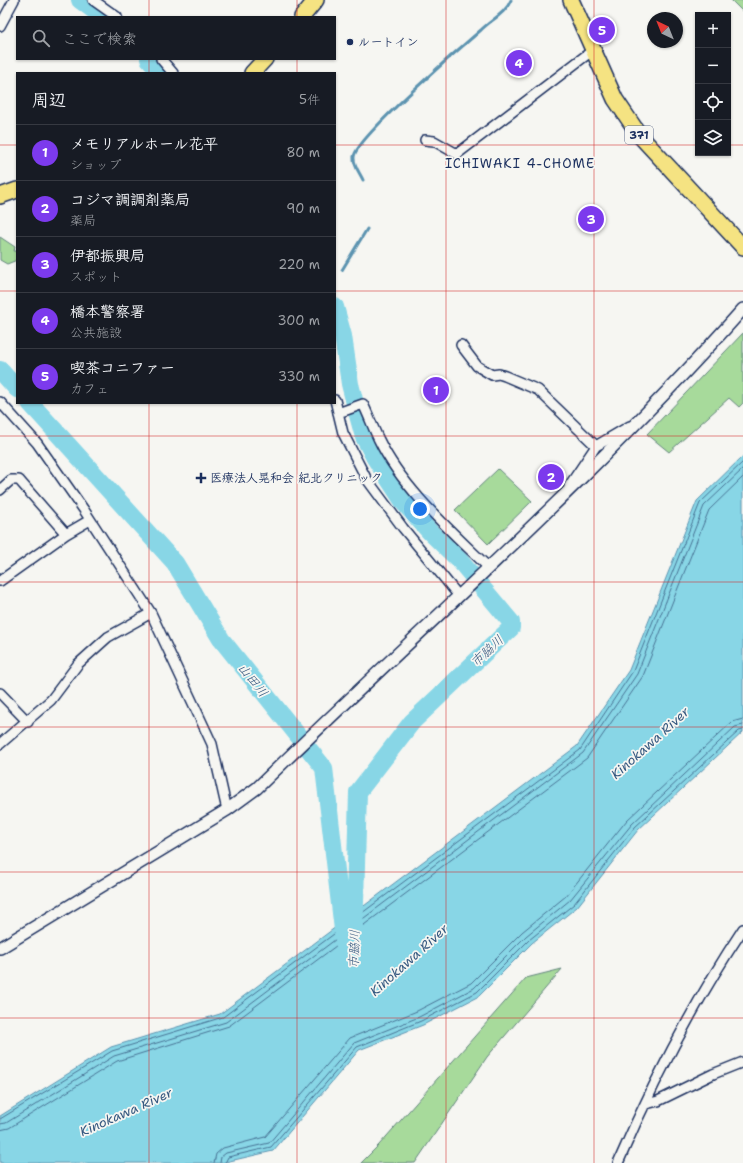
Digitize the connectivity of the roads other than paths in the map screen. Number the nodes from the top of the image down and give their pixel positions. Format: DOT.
graph roads {
  1 [pos="14,0"];
  2 [pos="93,0"];
  3 [pos="316,0"];
  4 [pos="571,0"];
  5 [pos="117,16"];
  6 [pos="303,16"];
  7 [pos="0,26"];
  8 [pos="593,50"];
  9 [pos="162,60"];
  10 [pos="264,60"];
  11 [pos="172,72"];
  12 [pos="253,72"];
  13 [pos="425,140"];
  14 [pos="16,190"];
  15 [pos="0,196"];
  16 [pos="743,247"];
  17 [pos="743,309"];
  18 [pos="461,345"];
  19 [pos="0,402"];
  20 [pos="336,404"];
  21 [pos="338,413"];
  22 [pos="639,420"];
  23 [pos="596,446"];
  24 [pos="0,490"];
  25 [pos="560,498"];
  26 [pos="90,520"];
  27 [pos="66,534"];
  28 [pos="488,567"];
  29 [pos="0,581"];
  30 [pos="458,595"];
  31 [pos="151,613"];
  32 [pos="0,693"];
  33 [pos="28,722"];
  34 [pos="0,744"];
  35 [pos="227,810"];
  36 [pos="743,929"];
  37 [pos="0,948"];
  38 [pos="743,1062"];
  39 [pos="646,1104"];
  40 [pos="618,1163"];
  1 -- 7 [label="street"];
  2 -- 5 [label="street"];
  3 -- 6 [label="highway"];
  4 -- 8 [label="highway, 371"];
  8 -- 13 [label="street"];
  8 -- 16 [label="highway, 371"];
  9 -- 11 [label="street"];
  10 -- 12 [label="highway"];
  14 -- 15 [label="highway"];
  17 -- 22 [label="street"];
  18 -- 23 [label="street"];
  19 -- 26 [label="street"];
  20 -- 21 [label="street"];
  21 -- 28 [label="street"];
  21 -- 30 [label="street"];
  22 -- 23 [label="street"];
  22 -- 25 [label="street"];
  23 -- 25 [label="street"];
  24 -- 27 [label="street"];
  25 -- 28 [label="street"];
  26 -- 27 [label="street"];
  26 -- 31 [label="street"];
  27 -- 29 [label="street"];
  28 -- 30 [label="street"];
  30 -- 35 [label="street"];
  31 -- 33 [label="street"];
  31 -- 35 [label="street"];
  32 -- 33 [label="street"];
  33 -- 34 [label="street"];
  35 -- 37 [label="street"];
  36 -- 39 [label="street"];
  38 -- 39 [label="street"];
  39 -- 40 [label="street"];
}
